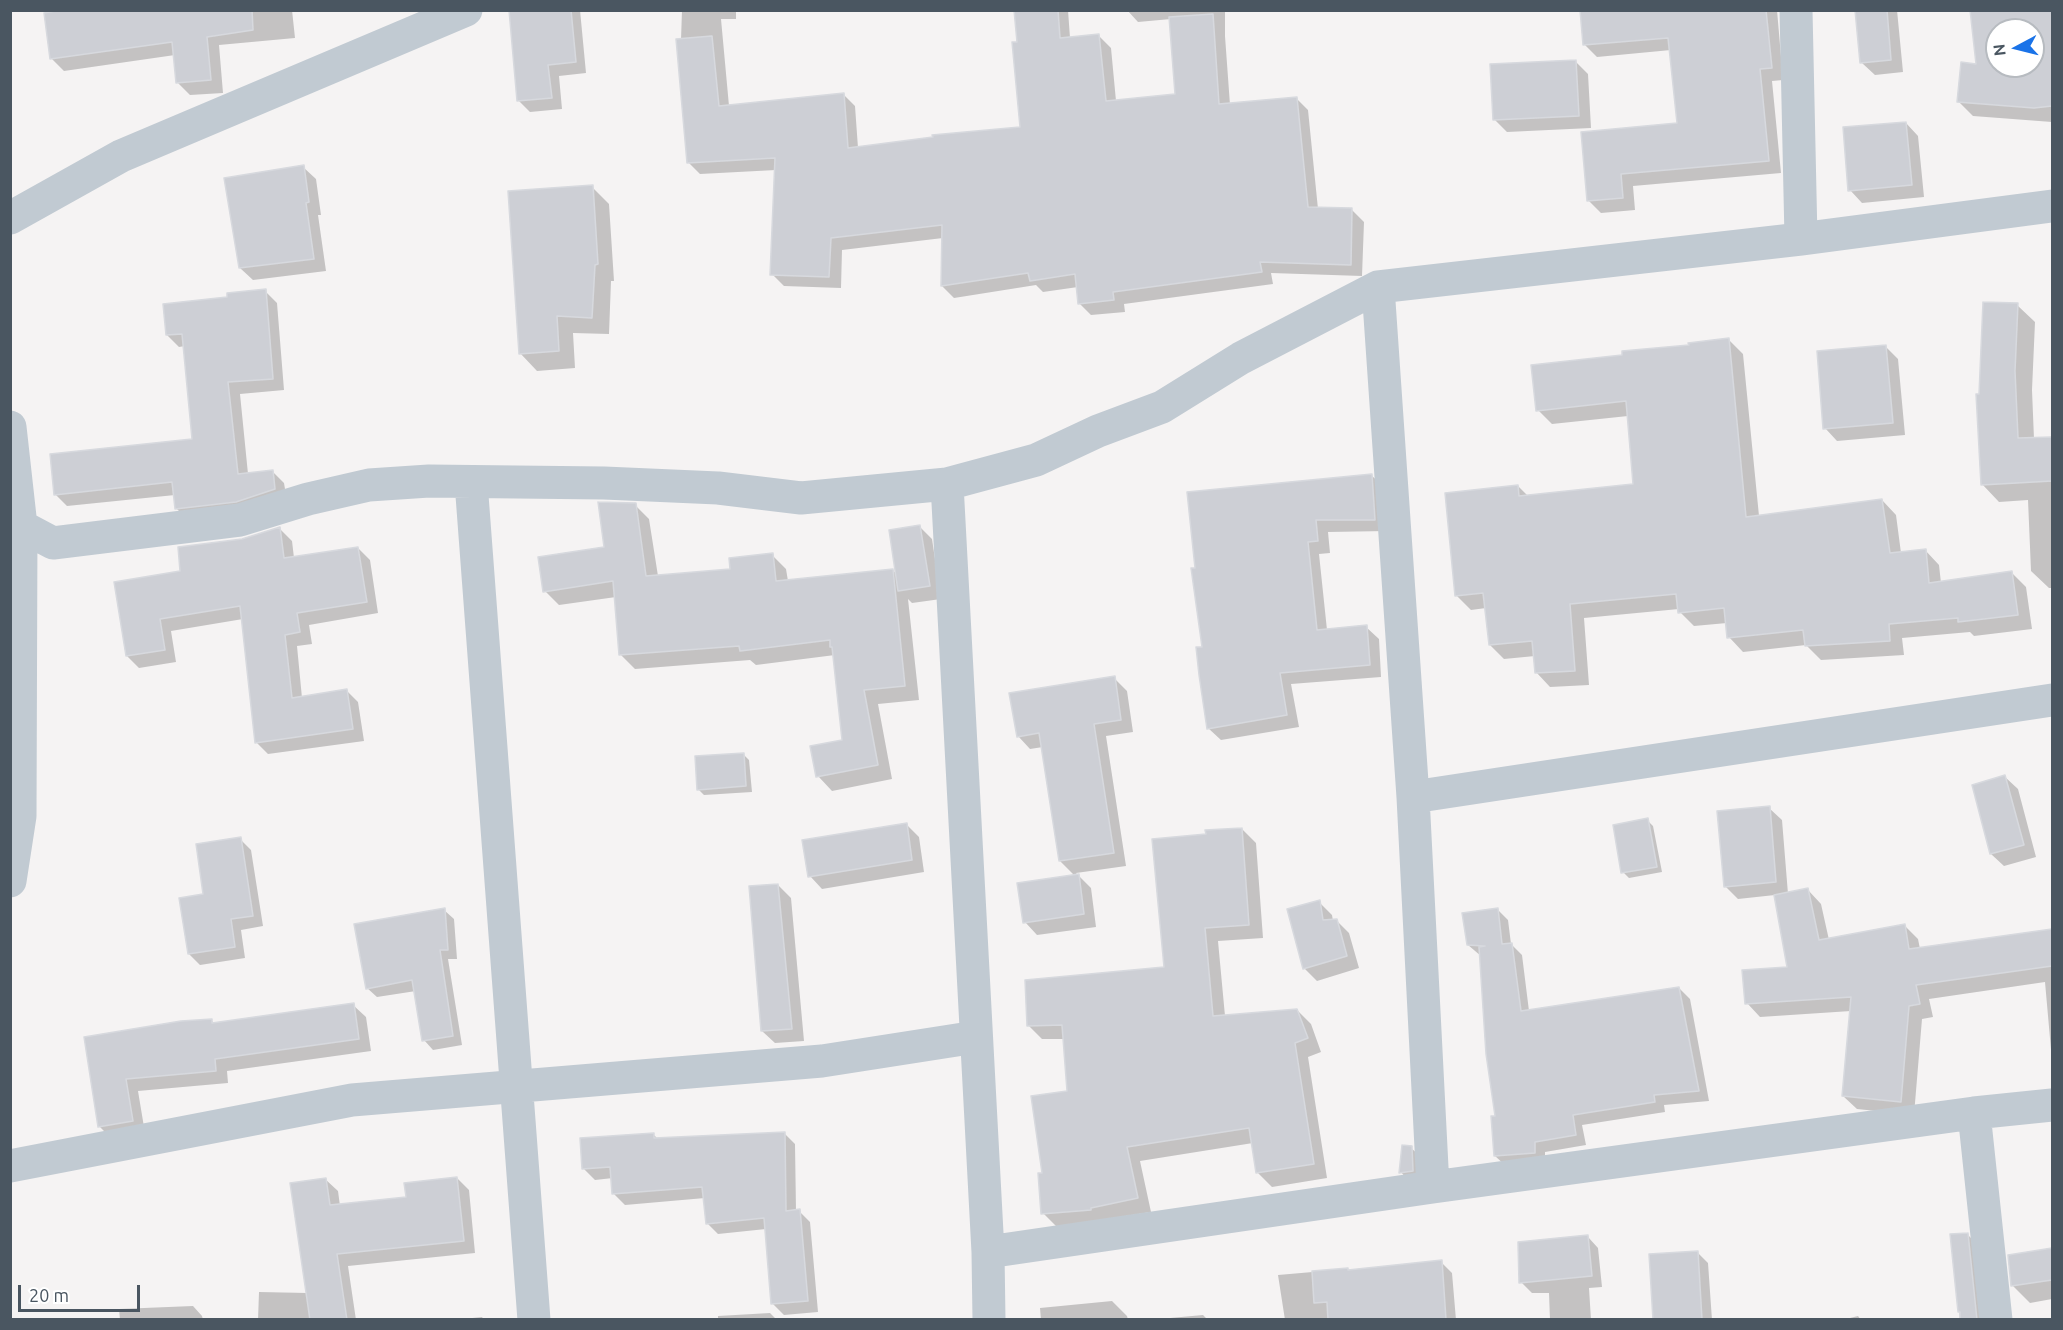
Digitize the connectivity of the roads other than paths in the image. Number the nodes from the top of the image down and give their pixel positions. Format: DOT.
graph roads {
  1 [pos="465,10"];
  2 [pos="1796,10"];
  3 [pos="2052,206"];
  4 [pos="10,218"];
  5 [pos="1801,239"];
  6 [pos="1378,287"];
  7 [pos="10,428"];
  8 [pos="471,482"];
  9 [pos="947,484"];
  10 [pos="21,526"];
  11 [pos="2052,700"];
  12 [pos="1413,797"];
  13 [pos="10,881"];
  14 [pos="975,1037"];
  15 [pos="516,1087"];
  16 [pos="2052,1105"];
  17 [pos="1974,1113"];
  18 [pos="10,1166"];
  19 [pos="1433,1187"];
  20 [pos="988,1252"];
  21 [pos="534,1320"];
  22 [pos="989,1320"];
  23 [pos="1996,1320"];
  1 -- 4 [label="street"];
  2 -- 5 [label="street"];
  3 -- 5 [label="street"];
  5 -- 6 [label="street"];
  6 -- 9 [label="street"];
  6 -- 12 [label="street"];
  7 -- 10 [label="street"];
  8 -- 9 [label="street"];
  8 -- 10 [label="street"];
  8 -- 15 [label="street"];
  9 -- 14 [label="street"];
  10 -- 13 [label="street"];
  11 -- 12 [label="street"];
  12 -- 19 [label="street"];
  14 -- 15 [label="street"];
  14 -- 20 [label="street"];
  15 -- 18 [label="street"];
  15 -- 21 [label="street"];
  16 -- 17 [label="street"];
  17 -- 19 [label="street"];
  17 -- 23 [label="street"];
  19 -- 20 [label="street"];
  20 -- 22 [label="street"];
}
